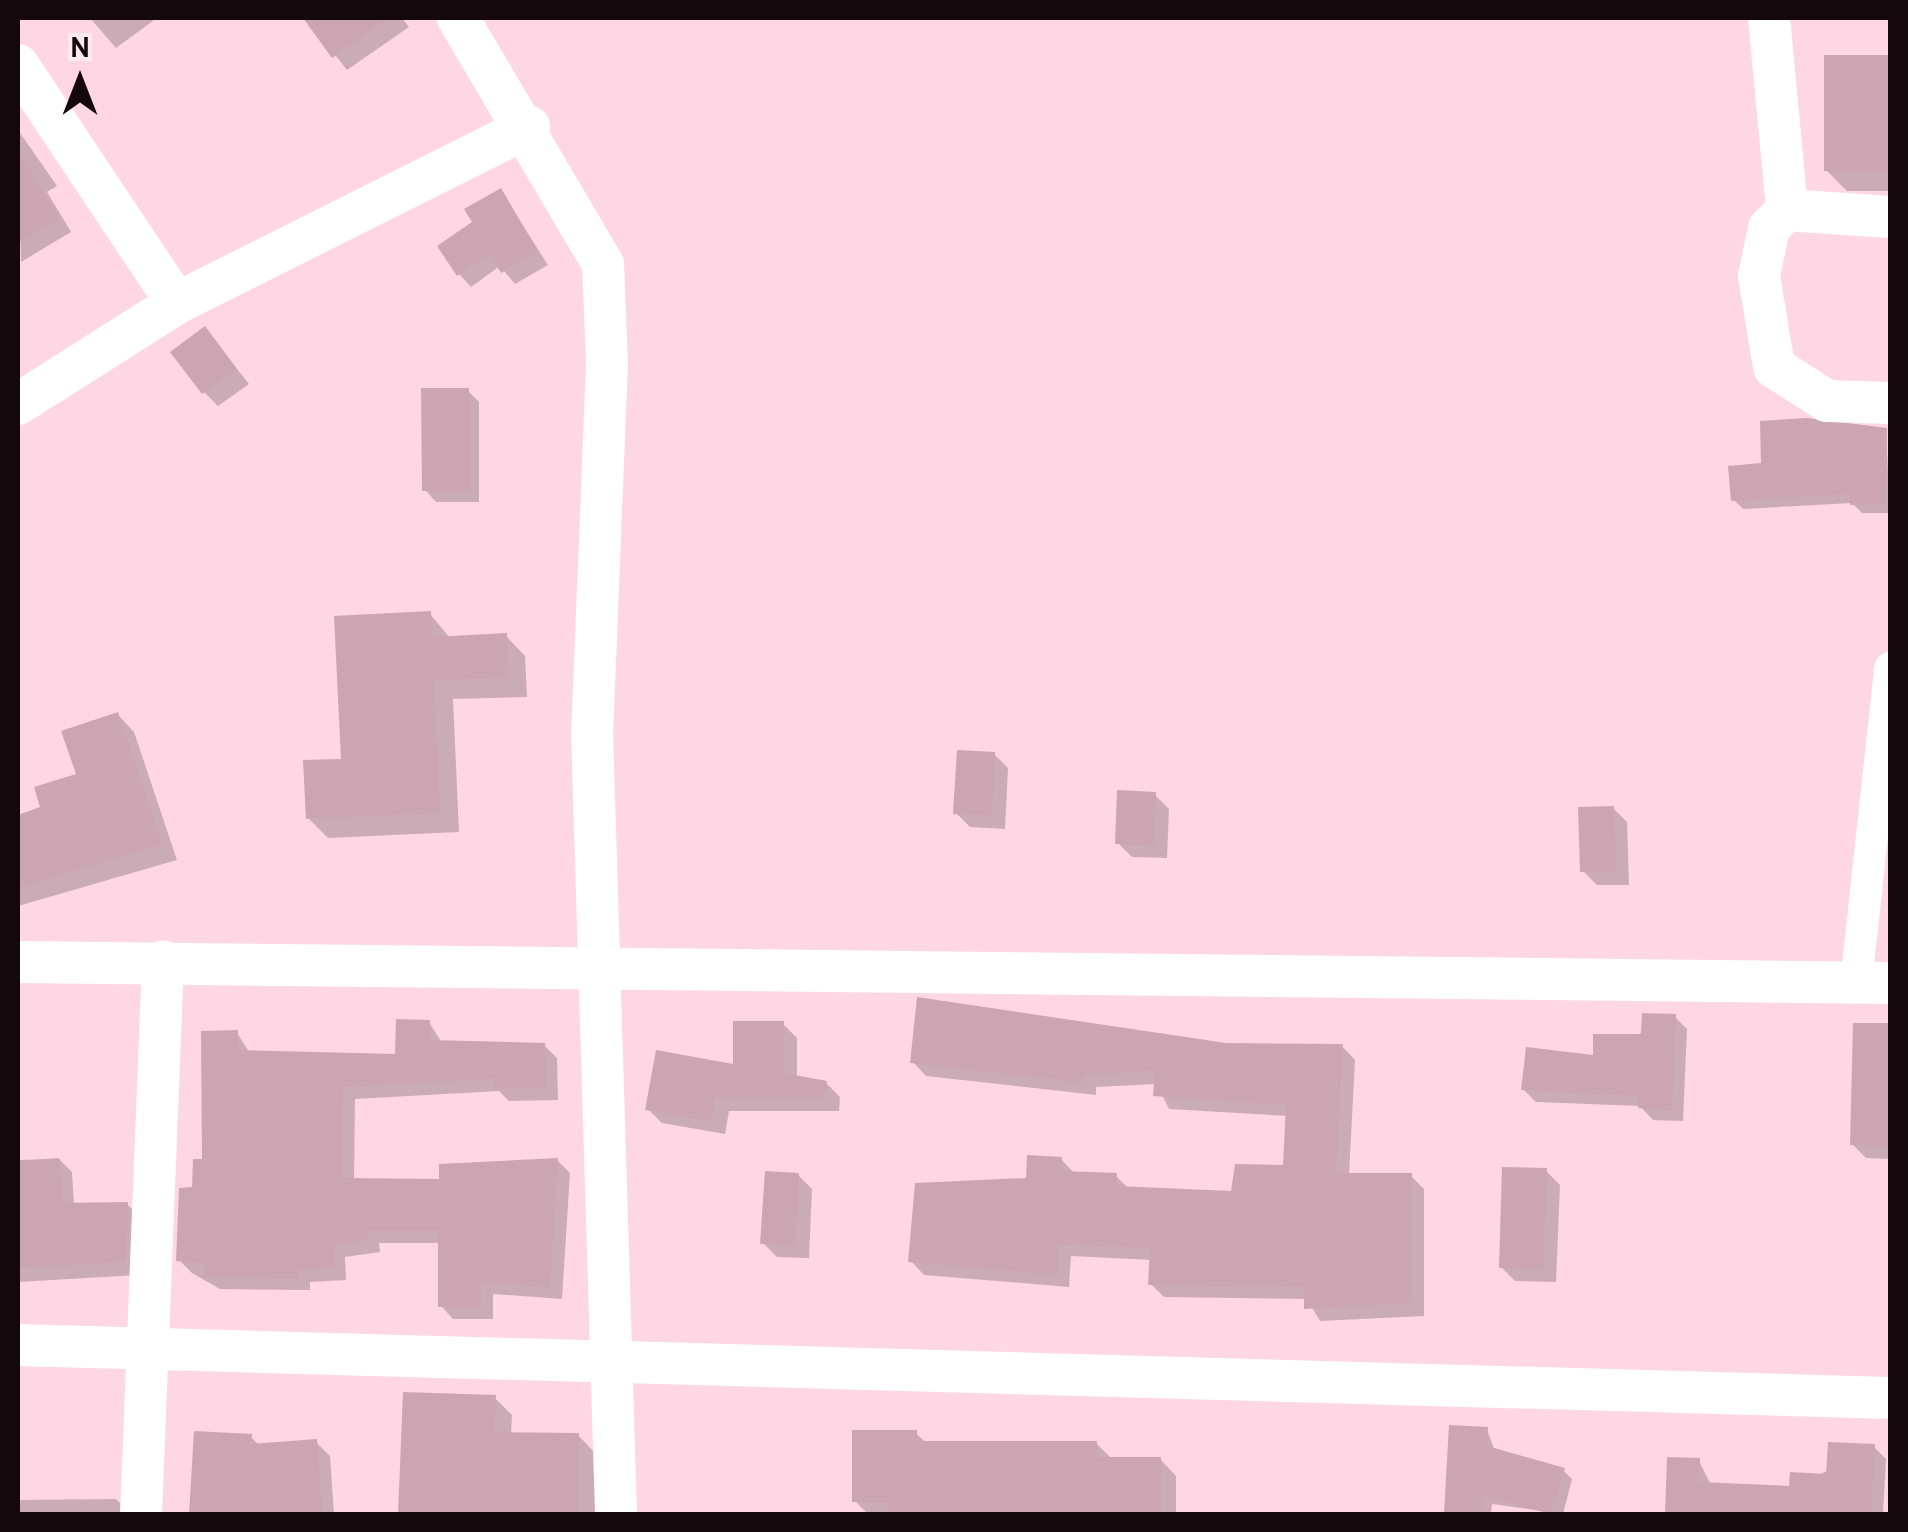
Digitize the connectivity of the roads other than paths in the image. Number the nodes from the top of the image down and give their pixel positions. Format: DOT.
graph roads {
  1 [pos="458,18"];
  2 [pos="1769,18"];
  3 [pos="18,65"];
  4 [pos="528,127"];
  5 [pos="1788,210"];
  6 [pos="1890,217"];
  7 [pos="177,303"];
  8 [pos="1890,403"];
  9 [pos="18,404"];
  10 [pos="1890,668"];
  11 [pos="163,961"];
  12 [pos="18,962"];
  13 [pos="601,964"];
  14 [pos="1873,983"];
  15 [pos="18,1345"];
  16 [pos="152,1346"];
  17 [pos="612,1364"];
  18 [pos="1890,1398"];
  19 [pos="140,1514"];
  20 [pos="616,1514"];
  1 -- 4 [label="street"];
  2 -- 5 [label="street"];
  3 -- 7 [label="street"];
  4 -- 7 [label="street"];
  4 -- 13 [label="street"];
  5 -- 6 [label="street"];
  5 -- 8 [label="street"];
  7 -- 9 [label="street"];
  10 -- 14 [label="street"];
  11 -- 12 [label="street"];
  11 -- 13 [label="street"];
  11 -- 16 [label="street"];
  13 -- 14 [label="street"];
  13 -- 17 [label="street"];
  15 -- 16 [label="street"];
  16 -- 17 [label="street"];
  16 -- 19 [label="street"];
  17 -- 18 [label="street"];
  17 -- 20 [label="street"];
}
